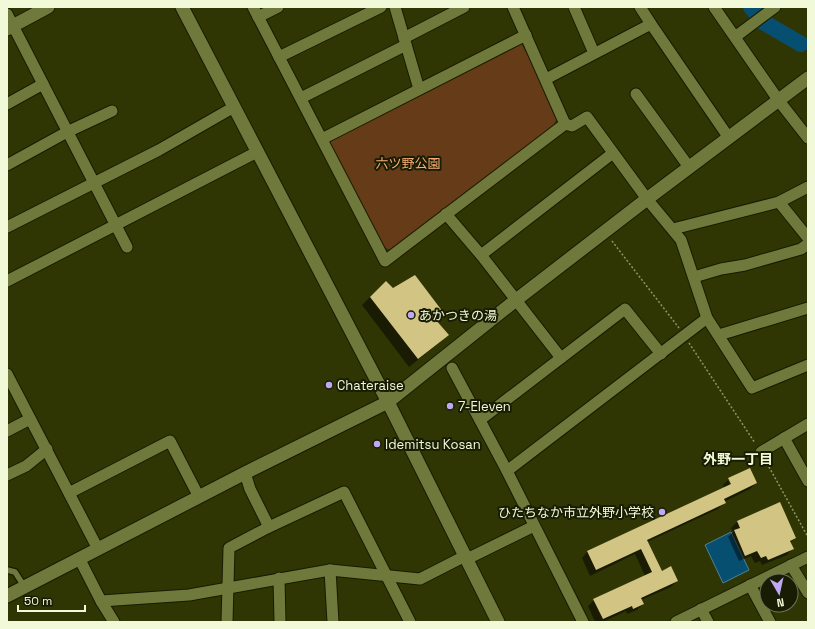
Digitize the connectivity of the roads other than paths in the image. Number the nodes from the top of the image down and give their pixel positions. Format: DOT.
graph roads {
  1 [pos="48,7"];
  2 [pos="182,7"];
  3 [pos="253,7"];
  4 [pos="278,7"];
  5 [pos="381,7"];
  6 [pos="395,7"];
  7 [pos="464,7"];
  8 [pos="513,7"];
  9 [pos="574,7"];
  10 [pos="640,7"];
  11 [pos="714,7"];
  12 [pos="774,7"];
  13 [pos="7,14"];
  14 [pos="258,17"];
  15 [pos="650,24"];
  16 [pos="10,28"];
  17 [pos="526,35"];
  18 [pos="735,37"];
  19 [pos="405,42"];
  20 [pos="594,53"];
  21 [pos="279,57"];
  22 [pos="808,78"];
  23 [pos="546,79"];
  24 [pos="43,84"];
  25 [pos="419,89"];
  26 [pos="636,94"];
  27 [pos="300,98"];
  28 [pos="779,101"];
  29 [pos="7,104"];
  30 [pos="234,107"];
  31 [pos="112,110"];
  32 [pos="564,124"];
  33 [pos="67,132"];
  34 [pos="729,138"];
  35 [pos="808,138"];
  36 [pos="322,139"];
  37 [pos="257,152"];
  38 [pos="613,153"];
  39 [pos="7,165"];
  40 [pos="689,167"];
  41 [pos="94,182"];
  42 [pos="808,187"];
  43 [pos="647,199"];
  44 [pos="779,202"];
  45 [pos="446,214"];
  46 [pos="116,224"];
  47 [pos="7,227"];
  48 [pos="673,229"];
  49 [pos="808,238"];
  50 [pos="808,244"];
  51 [pos="127,247"];
  52 [pos="481,255"];
  53 [pos="694,277"];
  54 [pos="7,281"];
  55 [pos="516,300"];
  56 [pos="808,308"];
  57 [pos="707,318"];
  58 [pos="719,335"];
  59 [pos="661,354"];
  60 [pos="561,358"];
  61 [pos="808,365"];
  62 [pos="452,368"];
  63 [pos="7,374"];
  64 [pos="388,402"];
  65 [pos="30,419"];
  66 [pos="480,420"];
  67 [pos="808,424"];
  68 [pos="7,431"];
  69 [pos="784,438"];
  70 [pos="47,449"];
  71 [pos="761,452"];
  72 [pos="507,471"];
  73 [pos="245,474"];
  74 [pos="7,475"];
  75 [pos="808,481"];
  76 [pos="69,493"];
  77 [pos="199,497"];
  78 [pos="534,526"];
  79 [pos="269,528"];
  80 [pos="98,549"];
  81 [pos="808,557"];
  82 [pos="79,558"];
  83 [pos="466,558"];
  84 [pos="791,565"];
  85 [pos="7,570"];
  86 [pos="330,570"];
  87 [pos="386,574"];
  88 [pos="279,578"];
  89 [pos="750,585"];
  90 [pos="24,587"];
  91 [pos="227,588"];
  92 [pos="808,593"];
  93 [pos="7,596"];
  94 [pos="101,601"];
  95 [pos="701,609"];
  96 [pos="114,622"];
  97 [pos="227,622"];
  98 [pos="280,622"];
  99 [pos="333,622"];
  100 [pos="410,622"];
  101 [pos="498,622"];
  102 [pos="583,622"];
  103 [pos="676,622"];
  104 [pos="708,622"];
  105 [pos="770,622"];
  1 -- 16 [label="street"];
  2 -- 30 [label="street"];
  3 -- 14 [label="street"];
  4 -- 14 [label="street"];
  5 -- 21 [label="street"];
  6 -- 19 [label="street"];
  7 -- 19 [label="street"];
  8 -- 17 [label="street"];
  9 -- 20 [label="street"];
  10 -- 15 [label="street"];
  11 -- 18 [label="street"];
  12 -- 18 [label="street"];
  13 -- 16 [label="street"];
  14 -- 21 [label="street"];
  15 -- 20 [label="street"];
  15 -- 34 [label="street"];
  16 -- 24 [label="street"];
  17 -- 23 [label="street"];
  17 -- 25 [label="street"];
  18 -- 28 [label="street"];
  19 -- 25 [label="street"];
  19 -- 27 [label="street"];
  20 -- 23 [label="street"];
  21 -- 27 [label="street"];
  22 -- 28 [label="street"];
  23 -- 32 [label="street"];
  24 -- 29 [label="street"];
  24 -- 33 [label="street"];
  25 -- 36 [label="street"];
  26 -- 40 [label="street"];
  27 -- 36 [label="street"];
  28 -- 34 [label="street"];
  28 -- 35 [label="street"];
  30 -- 37 [label="street"];
  30 -- 41 [label="street"];
  31 -- 33 [label="street"];
  32 -- 38 [label="street"];
  32 -- 45 [label="street"];
  33 -- 39 [label="street"];
  33 -- 41 [label="street"];
  34 -- 40 [label="street"];
  36 -- 45 [label="street"];
  37 -- 46 [label="street"];
  37 -- 64 [label="street"];
  38 -- 43 [label="street"];
  38 -- 52 [label="street"];
  40 -- 43 [label="street"];
  41 -- 46 [label="street"];
  41 -- 47 [label="street"];
  42 -- 44 [label="street"];
  43 -- 48 [label="street"];
  43 -- 55 [label="street"];
  44 -- 48 [label="street"];
  44 -- 49 [label="street"];
  45 -- 52 [label="street"];
  46 -- 51 [label="street"];
  46 -- 54 [label="street"];
  48 -- 53 [label="street"];
  50 -- 53 [label="street"];
  52 -- 55 [label="street"];
  53 -- 57 [label="street"];
  55 -- 60 [label="street"];
  55 -- 64 [label="street"];
  56 -- 58 [label="street"];
  57 -- 58 [label="street"];
  57 -- 59 [label="street"];
  58 -- 61 [label="street"];
  59 -- 60 [label="street"];
  59 -- 72 [label="street"];
  60 -- 66 [label="street"];
  62 -- 66 [label="street"];
  63 -- 65 [label="street"];
  64 -- 73 [label="street"];
  64 -- 83 [label="street"];
  65 -- 68 [label="street"];
  65 -- 70 [label="street"];
  66 -- 72 [label="street"];
  67 -- 69 [label="street"];
  69 -- 71 [label="street"];
  69 -- 75 [label="street"];
  70 -- 74 [label="street"];
  70 -- 76 [label="street"];
  72 -- 78 [label="street"];
  73 -- 77 [label="street"];
  73 -- 79 [label="street"];
  76 -- 77 [label="street"];
  76 -- 80 [label="street"];
  77 -- 80 [label="street"];
  78 -- 83 [label="street"];
  78 -- 102 [label="street"];
  79 -- 87 [label="street"];
  79 -- 91 [label="street"];
  80 -- 82 [label="street"];
  81 -- 84 [label="street"];
  82 -- 90 [label="street"];
  82 -- 94 [label="street"];
  83 -- 87 [label="street"];
  83 -- 101 [label="street"];
  84 -- 89 [label="street"];
  84 -- 92 [label="street"];
  85 -- 90 [label="lane"];
  86 -- 87 [label="street"];
  86 -- 88 [label="street"];
  86 -- 99 [label="street"];
  87 -- 100 [label="street"];
  88 -- 91 [label="street"];
  88 -- 98 [label="street"];
  89 -- 95 [label="street"];
  89 -- 105 [label="street"];
  90 -- 93 [label="street"];
  91 -- 94 [label="street"];
  91 -- 97 [label="street"];
  94 -- 96 [label="street"];
  95 -- 103 [label="street"];
  95 -- 104 [label="street"];
}
